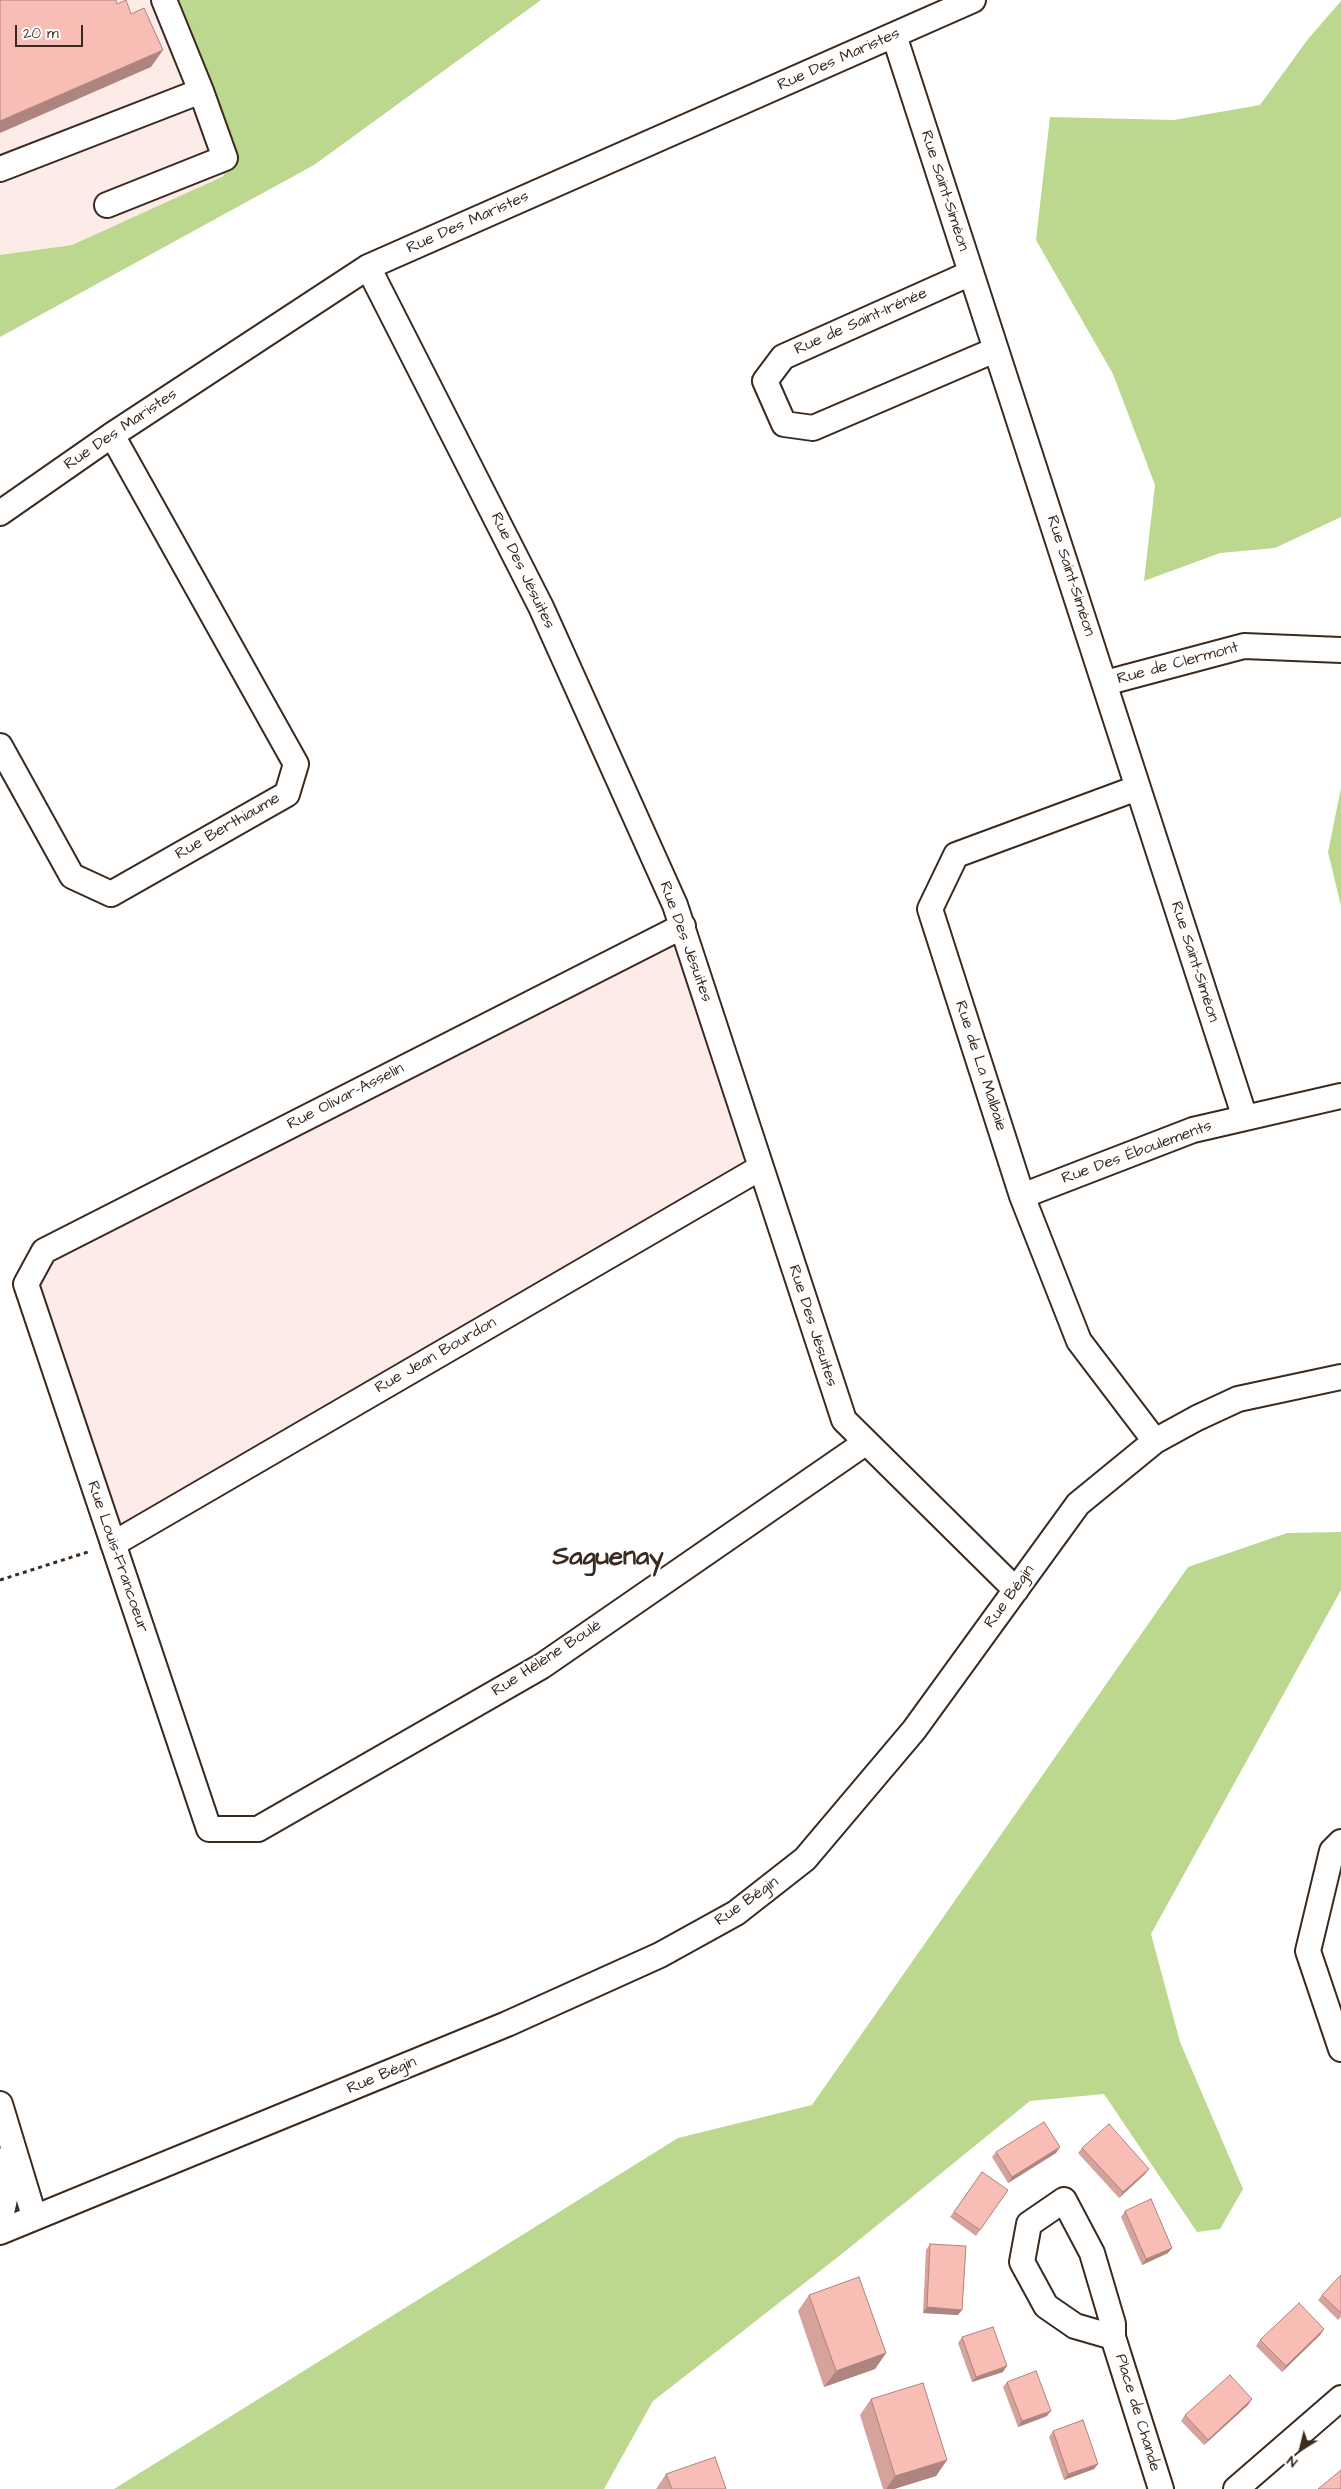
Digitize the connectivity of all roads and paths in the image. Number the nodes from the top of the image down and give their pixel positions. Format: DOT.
graph roads {
  1 [pos="164,0"];
  2 [pos="973,0"];
  3 [pos="894,35"];
  4 [pos="201,91"];
  5 [pos="0,169"];
  6 [pos="107,205"];
  7 [pos="368,267"];
  8 [pos="971,273"];
  9 [pos="995,350"];
  10 [pos="112,435"];
  11 [pos="0,513"];
  12 [pos="1341,650"];
  13 [pos="1105,683"];
  14 [pos="0,746"];
  15 [pos="1137,788"];
  16 [pos="683,926"];
  17 [pos="1341,1096"];
  18 [pos="1245,1118"];
  19 [pos="760,1168"];
  20 [pos="1022,1196"];
  21 [pos="26,1284"];
  22 [pos="1341,1377"];
  23 [pos="1155,1441"];
  24 [pos="865,1443"];
  25 [pos="113,1544"];
  26 [pos="0,1580"];
  27 [pos="1016,1590"];
  28 [pos="209,1829"];
  29 [pos="1341,1842"];
  30 [pos="1341,2049"];
  31 [pos="0,2104"];
  32 [pos="12,2142"];
  33 [pos="34,2216"];
  34 [pos="0,2222"];
  35 [pos="0,2232"];
  36 [pos="1113,2337"];
  37 [pos="1341,2398"];
  38 [pos="1161,2489"];
  39 [pos="1236,2489"];
  1 -- 4 [label="street"];
  2 -- 3 [label="street, Rue Des Maristes"];
  3 -- 7 [label="street, Rue Des Maristes"];
  3 -- 8 [label="street, Rue Saint-Siméon"];
  4 -- 5 [label="street"];
  4 -- 6 [label="street"];
  7 -- 10 [label="street, Rue Des Maristes"];
  7 -- 16 [label="street, Rue Des Jésuites"];
  8 -- 9 [label="street, Rue Saint-Siméon"];
  8 -- 9 [label="street, Rue de Saint-Irénée"];
  9 -- 13 [label="street, Rue Saint-Siméon"];
  10 -- 11 [label="street, Rue Des Maristes"];
  10 -- 14 [label="street, Rue Berthiaume"];
  12 -- 13 [label="street, Rue de Clermont"];
  13 -- 15 [label="street, Rue Saint-Siméon"];
  15 -- 18 [label="street, Rue Saint-Siméon"];
  15 -- 20 [label="street, Rue de La Malbaie"];
  16 -- 19 [label="street, Rue Des Jésuites"];
  16 -- 21 [label="street, Rue Olivar-Asselin"];
  17 -- 18 [label="street, Rue Des Éboulements"];
  18 -- 20 [label="street, Rue Des Éboulements"];
  19 -- 24 [label="street, Rue Des Jésuites"];
  19 -- 25 [label="street, Rue Jean Bourdon"];
  20 -- 23 [label="street, Rue de La Malbaie"];
  21 -- 25 [label="street, Rue Louis-Francoeur"];
  22 -- 23 [label="street, Rue Bégin"];
  23 -- 27 [label="street, Rue Bégin"];
  24 -- 27 [label="street, Rue Des Jésuites"];
  24 -- 28 [label="street, Rue Hélène Boulé"];
  25 -- 26 [label="path"];
  25 -- 28 [label="street, Rue Louis-Francoeur"];
  27 -- 33 [label="street, Rue Bégin"];
  29 -- 30 [label="street"];
  31 -- 32 [label="street"];
  32 -- 33 [label="street"];
  32 -- 34 [label="street"];
  33 -- 35 [label="street, Rue Bégin"];
  36 -- 36 [label="street, Place de Chande"];
  36 -- 38 [label="street, Place de Chande"];
  37 -- 39 [label="street"];
}
